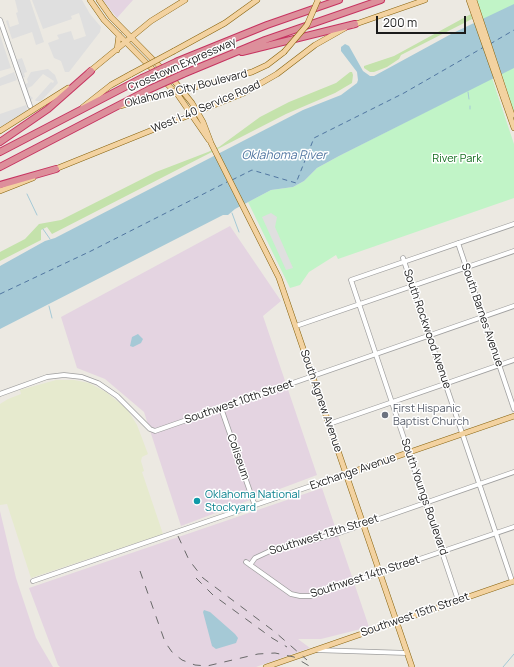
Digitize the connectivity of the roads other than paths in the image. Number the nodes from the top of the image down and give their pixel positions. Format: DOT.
graph roads {
  1 [pos="90,0"];
  2 [pos="99,0"];
  3 [pos="185,0"];
  4 [pos="256,0"];
  5 [pos="318,0"];
  6 [pos="340,0"];
  7 [pos="381,0"];
  8 [pos="426,0"];
  9 [pos="469,0"];
  10 [pos="474,0"];
  11 [pos="104,8"];
  12 [pos="98,13"];
  13 [pos="0,20"];
  14 [pos="355,24"];
  15 [pos="119,35"];
  16 [pos="131,38"];
  17 [pos="126,42"];
  18 [pos="117,50"];
  19 [pos="218,59"];
  20 [pos="91,71"];
  21 [pos="505,100"];
  22 [pos="30,106"];
  23 [pos="115,106"];
  24 [pos="208,108"];
  25 [pos="79,110"];
  26 [pos="198,112"];
  27 [pos="192,115"];
  28 [pos="203,122"];
  29 [pos="514,124"];
  30 [pos="514,128"];
  31 [pos="0,131"];
  32 [pos="205,131"];
  33 [pos="0,142"];
  34 [pos="0,152"];
  35 [pos="0,167"];
  36 [pos="56,168"];
  37 [pos="0,185"];
  38 [pos="0,191"];
  39 [pos="514,224"];
  40 [pos="458,244"];
  41 [pos="514,251"];
  42 [pos="403,258"];
  43 [pos="404,263"];
  44 [pos="467,267"];
  45 [pos="412,285"];
  46 [pos="359,304"];
  47 [pos="514,306"];
  48 [pos="483,317"];
  49 [pos="296,326"];
  50 [pos="429,336"];
  51 [pos="376,354"];
  52 [pos="514,360"];
  53 [pos="499,365"];
  54 [pos="313,376"];
  55 [pos="445,383"];
  56 [pos="0,394"];
  57 [pos="392,402"];
  58 [pos="221,408"];
  59 [pos="514,409"];
  60 [pos="514,416"];
  61 [pos="329,424"];
  62 [pos="462,434"];
  63 [pos="409,452"];
  64 [pos="514,472"];
  65 [pos="346,474"];
  66 [pos="479,484"];
  67 [pos="426,503"];
  68 [pos="255,506"];
  69 [pos="363,524"];
  70 [pos="514,527"];
  71 [pos="496,533"];
  72 [pos="442,552"];
  73 [pos="246,562"];
  74 [pos="250,565"];
  75 [pos="380,573"];
  76 [pos="513,581"];
  77 [pos="33,582"];
  78 [pos="458,600"];
  79 [pos="396,622"];
  80 [pos="315,650"];
  81 [pos="407,653"];
  82 [pos="266,667"];
  83 [pos="412,667"];
  1 -- 12 [label="main road, South Agnew Avenue"];
  2 -- 11 [label="main road, South Agnew Avenue"];
  3 -- 16 [label="main road"];
  4 -- 25 [label="main road, bridge"];
  5 -- 23 [label="main road, Oklahoma City Boulevard, bridge"];
  6 -- 25 [label="highway, Crosstown Expressway, bridge"];
  7 -- 19 [label="highway, Crosstown Expressway"];
  8 -- 14 [label="main road, West I-40 Service Road"];
  9 -- 21 [label="main road"];
  10 -- 21 [label="main road"];
  11 -- 12 [label="main road"];
  11 -- 16 [label="main road, South Agnew Avenue"];
  12 -- 15 [label="main road, South Agnew Avenue"];
  13 -- 22 [label="street"];
  14 -- 19 [label="highway"];
  14 -- 24 [label="main road, West I-40 Service Road"];
  15 -- 17 [label="main road, South Agnew Avenue"];
  15 -- 18 [label="main road"];
  16 -- 17 [label="main road"];
  16 -- 26 [label="main road, South Agnew Avenue"];
  17 -- 18 [label="main road"];
  17 -- 27 [label="main road, South Agnew Avenue"];
  18 -- 20 [label="main road"];
  19 -- 23 [label="highway, Crosstown Expressway, bridge"];
  20 -- 31 [label="main road"];
  20 -- 33 [label="highway"];
  21 -- 29 [label="main road"];
  21 -- 30 [label="main road"];
  23 -- 35 [label="highway, Crosstown Expressway"];
  24 -- 26 [label="main road, West I-40 Service Road"];
  24 -- 28 [label="main road"];
  25 -- 34 [label="highway, Crosstown Expressway"];
  26 -- 27 [label="main road, West I-40 Service Road"];
  26 -- 28 [label="main road, South Agnew Avenue"];
  27 -- 32 [label="main road, South Agnew Avenue"];
  27 -- 36 [label="main road, West I-40 Service Road"];
  28 -- 32 [label="main road, South Agnew Avenue"];
  32 -- 49 [label="main road, South Agnew Avenue"];
  36 -- 37 [label="highway"];
  36 -- 38 [label="main road, West I-40 Service Road"];
  39 -- 40 [label="street"];
  40 -- 43 [label="street"];
  40 -- 44 [label="street, South Barnes Avenue"];
  41 -- 44 [label="street"];
  42 -- 43 [label="street, South Rockwood Avenue"];
  43 -- 45 [label="street, South Rockwood Avenue"];
  43 -- 46 [label="street, South Youngs Boulevard"];
  44 -- 45 [label="street"];
  44 -- 48 [label="street, South Barnes Avenue"];
  45 -- 46 [label="street"];
  45 -- 50 [label="street, South Rockwood Avenue"];
  46 -- 49 [label="street"];
  46 -- 51 [label="street, South Youngs Boulevard"];
  47 -- 48 [label="street, Southwest 10th Street"];
  48 -- 50 [label="street, Southwest 10th Street"];
  48 -- 53 [label="street, South Barnes Avenue"];
  49 -- 54 [label="main road, South Agnew Avenue"];
  50 -- 51 [label="street, Southwest 10th Street"];
  50 -- 55 [label="street, South Rockwood Avenue"];
  51 -- 54 [label="street, Southwest 10th Street"];
  51 -- 57 [label="street, South Youngs Boulevard"];
  52 -- 53 [label="street"];
  53 -- 55 [label="street"];
  53 -- 59 [label="street, South Barnes Avenue"];
  54 -- 58 [label="street, Southwest 10th Street"];
  54 -- 61 [label="main road, South Agnew Avenue"];
  55 -- 57 [label="street"];
  55 -- 62 [label="street, South Rockwood Avenue"];
  56 -- 58 [label="street, Southwest 10th Street"];
  57 -- 61 [label="street"];
  57 -- 63 [label="street, South Youngs Boulevard"];
  58 -- 68 [label="street, Coliseum"];
  60 -- 62 [label="main road, Exchange Avenue"];
  61 -- 65 [label="main road, South Agnew Avenue"];
  62 -- 63 [label="main road, Exchange Avenue"];
  62 -- 66 [label="street, South Rockwood Avenue"];
  63 -- 65 [label="main road, Exchange Avenue"];
  63 -- 67 [label="street, South Youngs Boulevard"];
  64 -- 66 [label="street, Southwest 13th Street"];
  65 -- 68 [label="street, Exchange Avenue"];
  65 -- 69 [label="main road, South Agnew Avenue"];
  66 -- 67 [label="street, Southwest 13th Street"];
  66 -- 71 [label="street, South Rockwood Avenue"];
  67 -- 69 [label="street, Southwest 13th Street"];
  67 -- 72 [label="street, South Youngs Boulevard"];
  68 -- 77 [label="street, Exchange Avenue"];
  69 -- 74 [label="street, Southwest 13th Street"];
  69 -- 75 [label="main road, South Agnew Avenue"];
  70 -- 71 [label="street, Southwest 14th Street"];
  71 -- 72 [label="street, Southwest 14th Street"];
  71 -- 76 [label="street, South Rockwood Avenue"];
  72 -- 75 [label="street, Southwest 14th Street"];
  72 -- 78 [label="street, South Youngs Boulevard"];
  73 -- 74 [label="street, Southwest 14th Street"];
  74 -- 75 [label="street, Southwest 14th Street"];
  75 -- 79 [label="main road, South Agnew Avenue"];
  76 -- 78 [label="main road, Southwest 15th Street"];
  78 -- 79 [label="main road, Southwest 15th Street"];
  79 -- 80 [label="main road, Southwest 15th Street"];
  79 -- 81 [label="main road, South Agnew Avenue"];
  80 -- 81 [label="street, Southwest 15th Street"];
  80 -- 82 [label="main road, Southwest 15th Street"];
  81 -- 83 [label="main road, South Agnew Avenue"];
}
